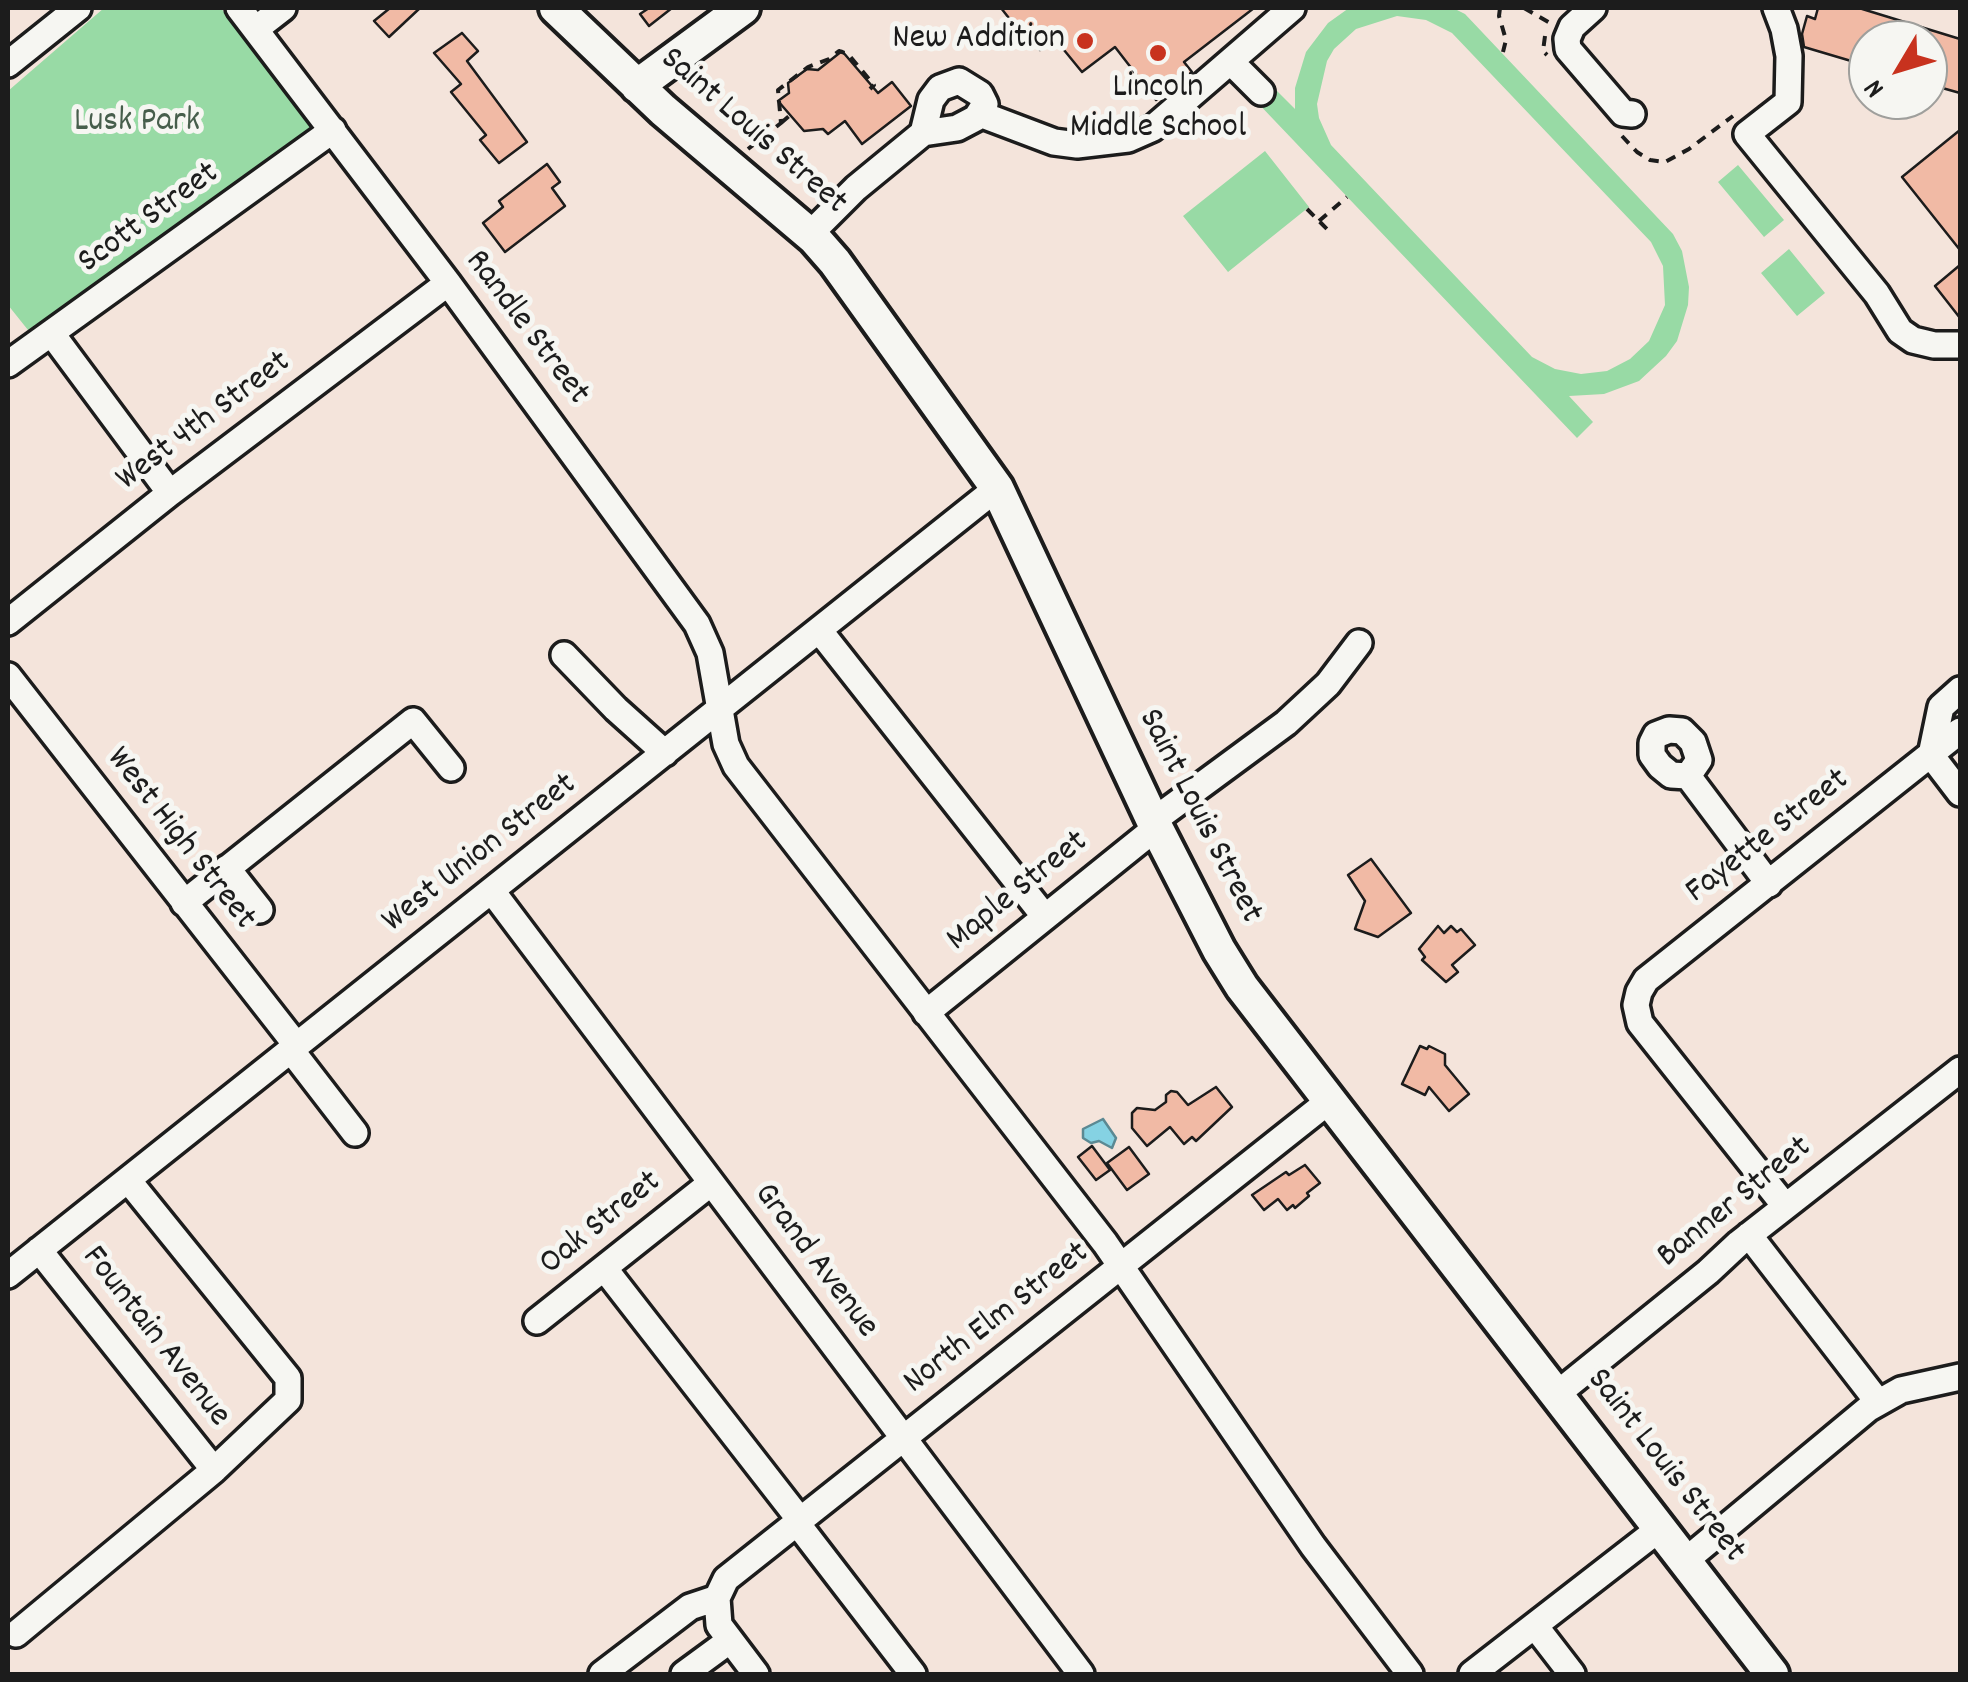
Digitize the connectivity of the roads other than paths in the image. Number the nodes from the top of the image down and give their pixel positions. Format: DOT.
graph roads {
  1 [pos="78,8"];
  2 [pos="239,8"];
  3 [pos="284,8"];
  4 [pos="556,8"];
  5 [pos="743,8"];
  6 [pos="1292,8"];
  7 [pos="1593,8"];
  8 [pos="1776,8"];
  9 [pos="256,29"];
  10 [pos="1231,62"];
  11 [pos="8,64"];
  12 [pos="637,86"];
  13 [pos="1261,92"];
  14 [pos="980,114"];
  15 [pos="1632,114"];
  16 [pos="333,130"];
  17 [pos="923,134"];
  18 [pos="810,234"];
  19 [pos="448,284"];
  20 [pos="52,334"];
  21 [pos="1960,345"];
  22 [pos="8,364"];
  23 [pos="997,488"];
  24 [pos="170,493"];
  25 [pos="8,622"];
  26 [pos="819,630"];
  27 [pos="1359,643"];
  28 [pos="564,655"];
  29 [pos="8,676"];
  30 [pos="1960,690"];
  31 [pos="720,708"];
  32 [pos="1960,730"];
  33 [pos="665,753"];
  34 [pos="1931,755"];
  35 [pos="450,768"];
  36 [pos="1688,776"];
  37 [pos="1960,793"];
  38 [pos="1155,824"];
  39 [pos="227,868"];
  40 [pos="1769,884"];
  41 [pos="492,891"];
  42 [pos="184,903"];
  43 [pos="260,910"];
  44 [pos="1045,917"];
  45 [pos="926,1012"];
  46 [pos="294,1048"];
  47 [pos="1960,1070"];
  48 [pos="1329,1101"];
  49 [pos="355,1133"];
  50 [pos="128,1180"];
  51 [pos="711,1183"];
  52 [pos="1785,1206"];
  53 [pos="1749,1235"];
  54 [pos="40,1250"];
  55 [pos="1122,1267"];
  56 [pos="604,1268"];
  57 [pos="8,1275"];
  58 [pos="538,1322"];
  59 [pos="1960,1377"];
  60 [pos="1557,1394"];
  61 [pos="1878,1402"];
  62 [pos="904,1438"];
  63 [pos="214,1470"];
  64 [pos="799,1522"];
  65 [pos="1660,1529"];
  66 [pos="1685,1561"];
  67 [pos="717,1598"];
  68 [pos="1535,1626"];
  69 [pos="16,1634"];
  70 [pos="730,1640"];
  71 [pos="602,1674"];
  72 [pos="684,1674"];
  73 [pos="756,1674"];
  74 [pos="913,1674"];
  75 [pos="1081,1674"];
  76 [pos="1410,1674"];
  77 [pos="1472,1674"];
  78 [pos="1572,1674"];
  79 [pos="1772,1674"];
  1 -- 11 [label="street"];
  2 -- 9 [label="street, Randle Street"];
  3 -- 9 [label="street"];
  4 -- 12 [label="main road, Saint Louis Street"];
  5 -- 12 [label="main road"];
  6 -- 10 [label="street"];
  7 -- 15 [label="street"];
  8 -- 21 [label="street"];
  9 -- 16 [label="street, Randle Street"];
  10 -- 13 [label="street"];
  10 -- 14 [label="street"];
  12 -- 18 [label="main road, Saint Louis Street"];
  14 -- 17 [label="street"];
  14 -- 17 [label="street"];
  16 -- 19 [label="street, Randle Street"];
  16 -- 20 [label="street, Scott Street"];
  17 -- 18 [label="street"];
  18 -- 23 [label="main road, Saint Louis Street"];
  19 -- 24 [label="street, West 4th Street"];
  19 -- 31 [label="street, Randle Street"];
  20 -- 22 [label="street, Scott Street"];
  20 -- 24 [label="street"];
  23 -- 26 [label="street, West Union Street"];
  23 -- 38 [label="main road, Saint Louis Street"];
  24 -- 25 [label="street, West 4th Street"];
  26 -- 31 [label="street, West Union Street"];
  26 -- 44 [label="street"];
  27 -- 38 [label="street, Maple Street"];
  28 -- 33 [label="street"];
  29 -- 42 [label="street, West High Street"];
  30 -- 34 [label="street"];
  31 -- 33 [label="street, West Union Street"];
  31 -- 45 [label="street, Randle Street"];
  32 -- 34 [label="street, Fayette Street"];
  33 -- 41 [label="street, West Union Street"];
  34 -- 37 [label="street"];
  34 -- 40 [label="street, Fayette Street"];
  35 -- 39 [label="street"];
  36 -- 40 [label="street"];
  38 -- 44 [label="street, Maple Street"];
  38 -- 48 [label="main road, Saint Louis Street"];
  39 -- 42 [label="street"];
  39 -- 43 [label="street"];
  40 -- 52 [label="street, Fayette Street"];
  41 -- 46 [label="street, West Union Street"];
  41 -- 51 [label="street, Grand Avenue"];
  42 -- 46 [label="street, West High Street"];
  44 -- 45 [label="street, Maple Street"];
  45 -- 55 [label="street, Randle Street"];
  46 -- 49 [label="street, West High Street"];
  46 -- 50 [label="street, West Union Street"];
  47 -- 52 [label="street, Banner Street"];
  48 -- 55 [label="street, North Elm Street"];
  48 -- 60 [label="main road, Saint Louis Street"];
  50 -- 54 [label="street, West Union Street"];
  50 -- 63 [label="street"];
  51 -- 56 [label="street, Oak Street"];
  51 -- 62 [label="street, Grand Avenue"];
  52 -- 53 [label="street, Banner Street"];
  53 -- 60 [label="street, Banner Street"];
  53 -- 61 [label="street"];
  54 -- 57 [label="street, West Union Street"];
  54 -- 63 [label="street, Fountain Avenue"];
  55 -- 62 [label="street, North Elm Street"];
  55 -- 76 [label="street, Randle Street"];
  56 -- 58 [label="street, Oak Street"];
  56 -- 64 [label="street"];
  59 -- 61 [label="street"];
  60 -- 65 [label="main road, Saint Louis Street"];
  61 -- 66 [label="street"];
  62 -- 64 [label="street, North Elm Street"];
  62 -- 75 [label="street, Grand Avenue"];
  63 -- 69 [label="street"];
  64 -- 67 [label="street, North Elm Street"];
  64 -- 74 [label="street"];
  65 -- 66 [label="main road, Saint Louis Street"];
  65 -- 68 [label="street"];
  66 -- 79 [label="main road, Saint Louis Street"];
  67 -- 70 [label="street"];
  67 -- 71 [label="street"];
  68 -- 77 [label="street"];
  68 -- 78 [label="street"];
  70 -- 72 [label="street"];
  70 -- 73 [label="street"];
}
